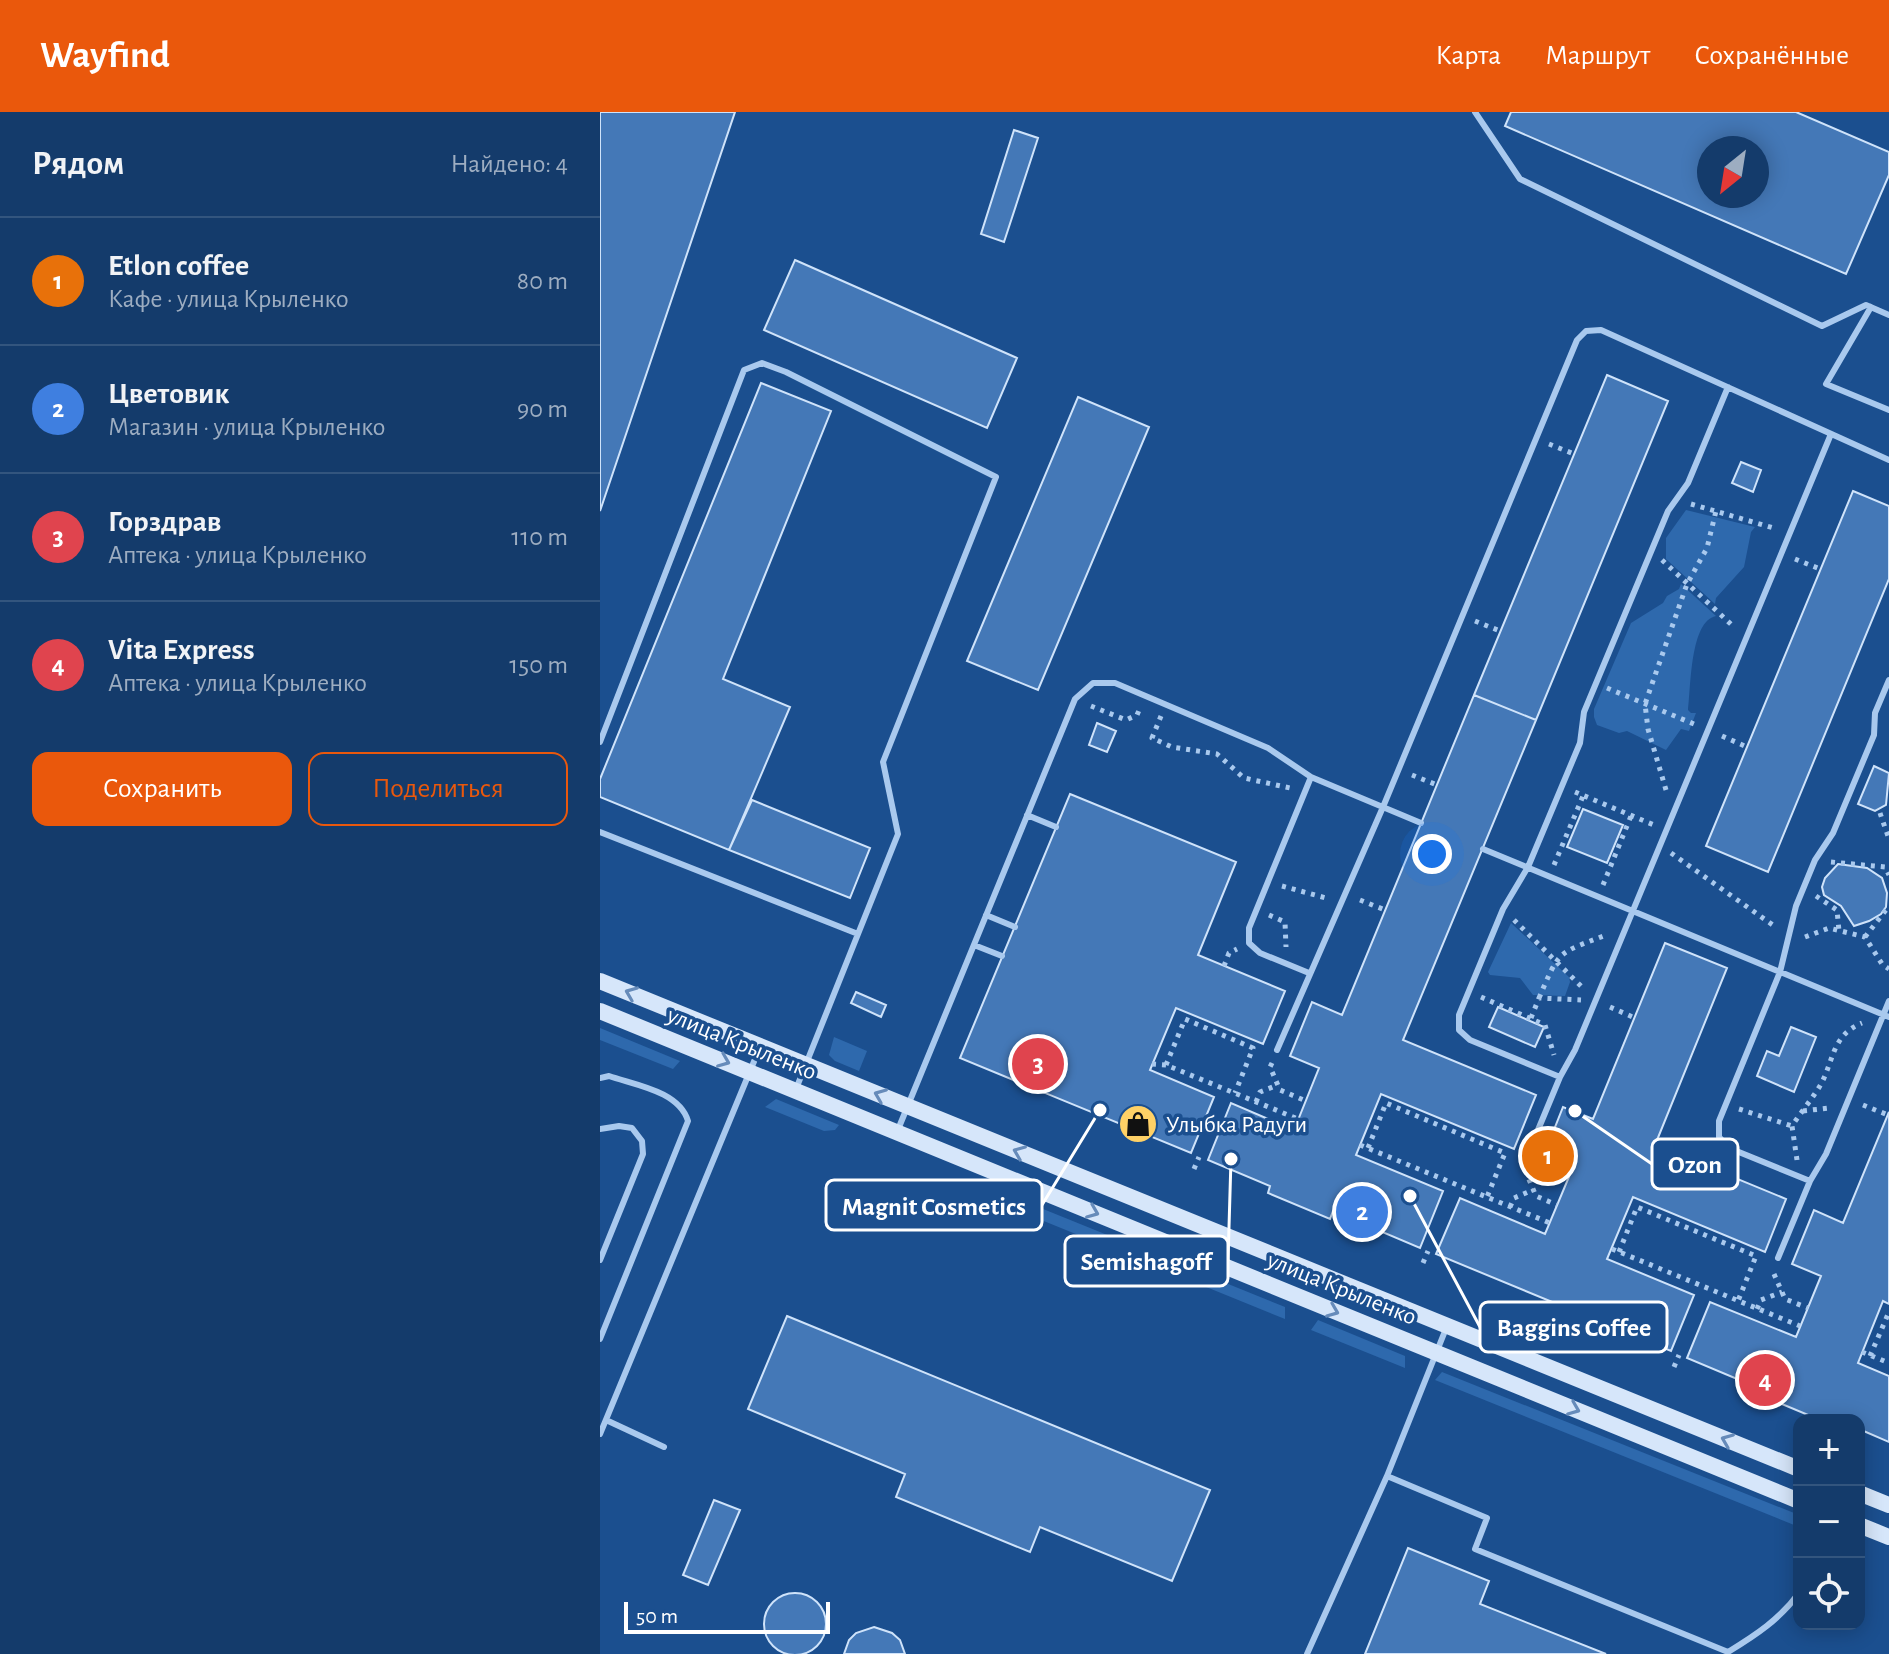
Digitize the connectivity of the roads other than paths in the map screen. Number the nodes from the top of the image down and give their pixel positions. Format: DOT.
graph roads {
  1 [pos="1475,112"];
  2 [pos="1871,307"];
  3 [pos="1889,315"];
  4 [pos="1728,387"];
  5 [pos="1889,410"];
  6 [pos="1831,434"];
  7 [pos="1889,460"];
  8 [pos="1889,680"];
  9 [pos="600,742"];
  10 [pos="1311,777"];
  11 [pos="1383,807"];
  12 [pos="1027,815"];
  13 [pos="1421,823"];
  14 [pos="1056,827"];
  15 [pos="600,832"];
  16 [pos="1483,849"];
  17 [pos="1528,867"];
  18 [pos="1633,911"];
  19 [pos="986,915"];
  20 [pos="1015,927"];
  21 [pos="858,934"];
  22 [pos="974,945"];
  23 [pos="1002,956"];
  24 [pos="1780,972"];
  25 [pos="1309,973"];
  26 [pos="600,981"];
  27 [pos="1889,1001"];
  28 [pos="600,1011"];
  29 [pos="1886,1016"];
  30 [pos="760,1047"];
  31 [pos="1277,1050"];
  32 [pos="805,1065"];
  33 [pos="750,1072"];
  34 [pos="1560,1077"];
  35 [pos="600,1078"];
  36 [pos="795,1091"];
  37 [pos="907,1106"];
  38 [pos="600,1129"];
  39 [pos="897,1132"];
  40 [pos="1528,1154"];
  41 [pos="1810,1181"];
  42 [pos="1778,1258"];
  43 [pos="600,1260"];
  44 [pos="1447,1326"];
  45 [pos="600,1339"];
  46 [pos="1436,1353"];
  47 [pos="606,1420"];
  48 [pos="600,1434"];
  49 [pos="664,1447"];
  50 [pos="1793,1467"];
  51 [pos="1387,1476"];
  52 [pos="1865,1495"];
  53 [pos="1793,1499"];
  54 [pos="1889,1505"];
  55 [pos="1865,1527"];
  56 [pos="1889,1537"];
  57 [pos="1793,1601"];
  58 [pos="1728,1653"];
  59 [pos="1307,1654"];
  1 -- 2 [label="lane"];
  2 -- 3 [label="lane"];
  2 -- 5 [label="lane"];
  4 -- 6 [label="lane"];
  4 -- 11 [label="lane"];
  4 -- 17 [label="lane"];
  6 -- 7 [label="lane"];
  6 -- 18 [label="lane"];
  8 -- 24 [label="lane"];
  9 -- 21 [label="lane"];
  10 -- 11 [label="lane"];
  10 -- 12 [label="lane"];
  10 -- 25 [label="lane"];
  11 -- 13 [label="lane"];
  11 -- 25 [label="lane"];
  12 -- 14 [label="lane"];
  12 -- 19 [label="lane"];
  15 -- 21 [label="lane"];
  16 -- 17 [label="lane"];
  17 -- 18 [label="lane"];
  17 -- 34 [label="lane"];
  18 -- 24 [label="lane"];
  18 -- 34 [label="lane"];
  19 -- 20 [label="lane"];
  19 -- 22 [label="lane"];
  21 -- 32 [label="lane"];
  22 -- 23 [label="lane"];
  22 -- 37 [label="lane"];
  24 -- 29 [label="lane"];
  24 -- 41 [label="lane"];
  25 -- 31 [label="lane"];
  30 -- 26 [label="street, улица Крыленко, one-way"];
  27 -- 29 [label="lane"];
  28 -- 33 [label="street, улица Крыленко, one-way"];
  29 -- 41 [label="lane"];
  30 -- 32 [label="street, улица Крыленко"];
  30 -- 33 [label="lane"];
  32 -- 36 [label="lane"];
  37 -- 32 [label="street, улица Крыленко, one-way"];
  33 -- 36 [label="street, улица Крыленко"];
  33 -- 47 [label="lane"];
  34 -- 40 [label="lane"];
  35 -- 45 [label="lane"];
  36 -- 39 [label="street, улица Крыленко"];
  37 -- 39 [label="lane"];
  44 -- 37 [label="street, улица Крыленко, one-way"];
  38 -- 43 [label="lane"];
  39 -- 46 [label="street, улица Крыленко, one-way"];
  41 -- 42 [label="lane"];
  44 -- 46 [label="lane"];
  50 -- 44 [label="street, улица Крыленко, one-way"];
  46 -- 51 [label="lane"];
  46 -- 53 [label="street, улица Крыленко, one-way"];
  47 -- 48 [label="lane"];
  47 -- 49 [label="lane"];
  51 -- 58 [label="lane"];
  51 -- 59 [label="lane"];
  52 -- 54 [label="street"];
  55 -- 56 [label="street"];
  57 -- 58 [label="lane"];
}
